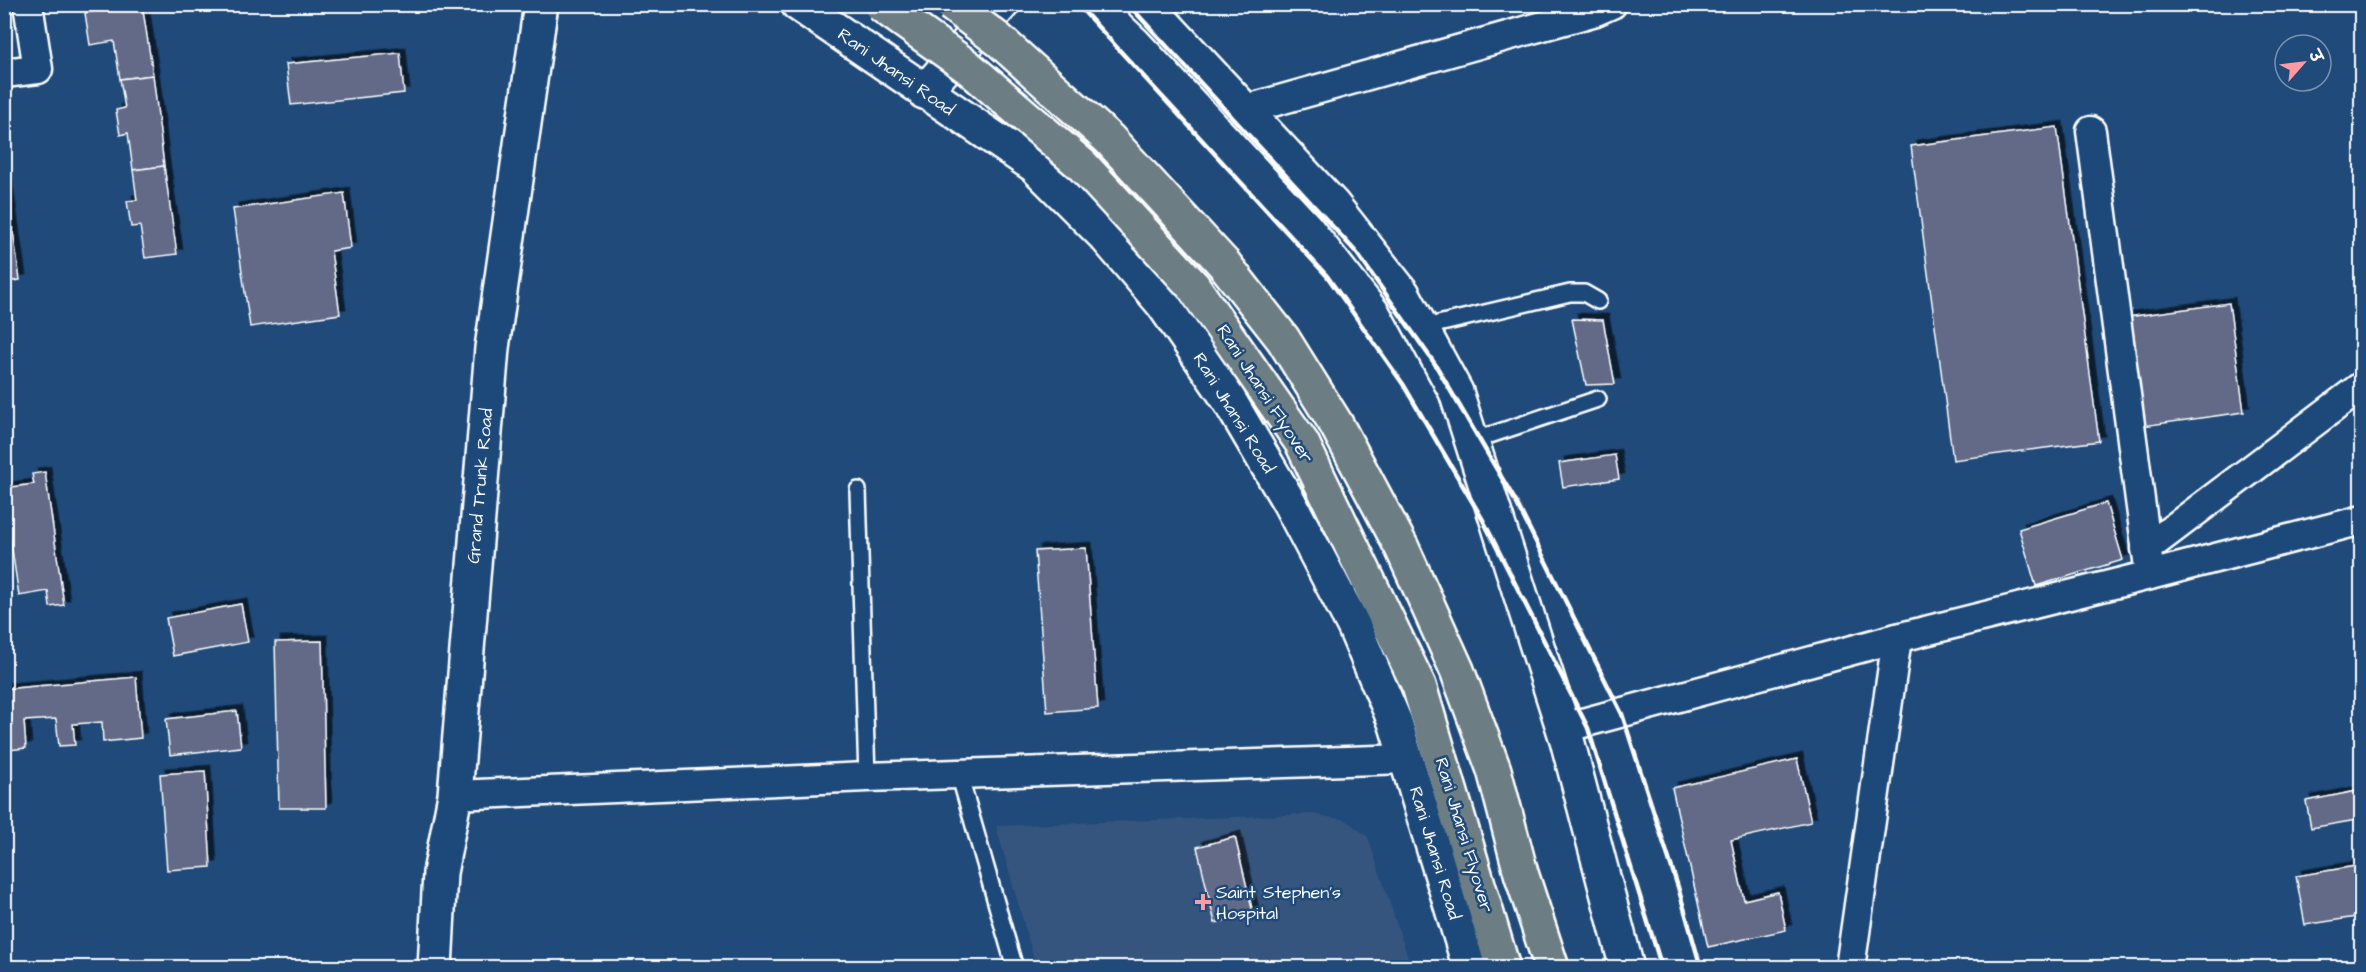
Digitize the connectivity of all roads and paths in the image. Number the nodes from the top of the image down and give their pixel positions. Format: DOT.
graph roads {
  1 [pos="28,4"];
  2 [pos="798,4"];
  3 [pos="880,4"];
  4 [pos="951,4"];
  5 [pos="1002,4"];
  6 [pos="1143,4"];
  7 [pos="1612,4"];
  8 [pos="543,5"];
  9 [pos="4,73"];
  10 [pos="924,92"];
  11 [pos="1245,110"];
  12 [pos="2091,131"];
  13 [pos="1598,301"];
  14 [pos="1421,328"];
  15 [pos="2361,386"];
  16 [pos="1598,399"];
  17 [pos="1472,441"];
  18 [pos="858,490"];
  19 [pos="2361,520"];
  20 [pos="2148,562"];
  21 [pos="1897,638"];
  22 [pos="1564,728"];
  23 [pos="1407,759"];
  24 [pos="959,774"];
  25 [pos="867,777"];
  26 [pos="455,795"];
  27 [pos="435,968"];
  28 [pos="1015,968"];
  29 [pos="1470,968"];
  30 [pos="1503,968"];
  31 [pos="1552,968"];
  32 [pos="1627,968"];
  33 [pos="1851,968"];
  1 -- 9 [label="street"];
  2 -- 10 [label="main road, Rani Jhansi Road"];
  3 -- 30 [label="main road, Rani Jhansi Flyover, bridge"];
  4 -- 31 [label="main road, bridge"];
  5 -- 10 [label="main road"];
  6 -- 11 [label="main road"];
  7 -- 11 [label="street"];
  8 -- 26 [label="main road, Grand Trunk Road"];
  10 -- 23 [label="main road, Rani Jhansi Road"];
  11 -- 14 [label="main road"];
  12 -- 20 [label="street"];
  13 -- 14 [label="lane"];
  14 -- 17 [label="main road"];
  15 -- 20 [label="street"];
  16 -- 17 [label="lane"];
  17 -- 22 [label="main road"];
  18 -- 25 [label="lane"];
  19 -- 20 [label="street"];
  20 -- 21 [label="street"];
  21 -- 22 [label="street"];
  21 -- 33 [label="street"];
  22 -- 32 [label="main road"];
  23 -- 24 [label="street"];
  23 -- 29 [label="main road, Rani Jhansi Road"];
  24 -- 25 [label="street"];
  24 -- 28 [label="lane"];
  25 -- 26 [label="street"];
  26 -- 27 [label="main road, Grand Trunk Road"];
}
